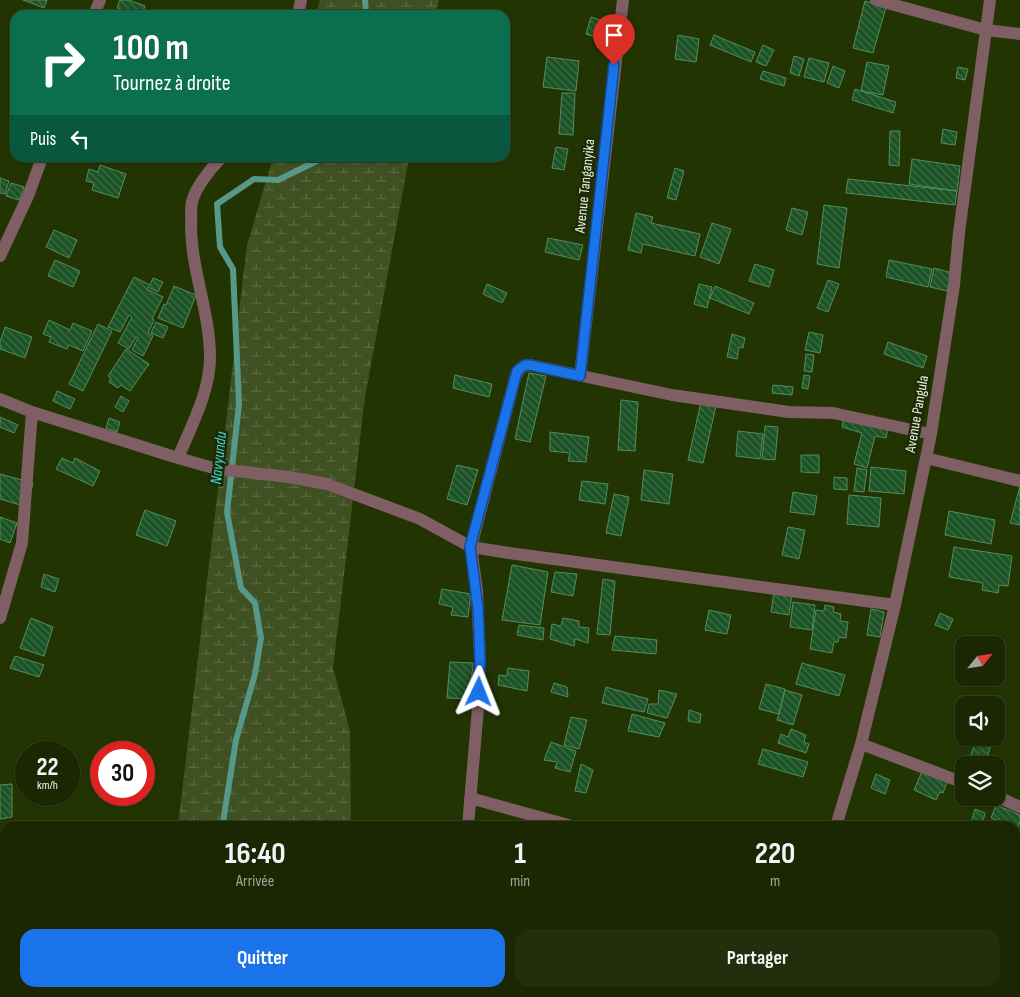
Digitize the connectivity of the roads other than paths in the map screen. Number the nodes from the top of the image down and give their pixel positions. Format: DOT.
graph roads {
  1 [pos="623,0"];
  2 [pos="876,0"];
  3 [pos="990,0"];
  4 [pos="986,30"];
  5 [pos="1020,34"];
  6 [pos="41,162"];
  7 [pos="216,162"];
  8 [pos="0,256"];
  9 [pos="580,376"];
  10 [pos="0,399"];
  11 [pos="32,412"];
  12 [pos="931,434"];
  13 [pos="178,458"];
  14 [pos="926,458"];
  15 [pos="1020,481"];
  16 [pos="470,547"];
  17 [pos="896,605"];
  18 [pos="0,618"];
  19 [pos="861,744"];
  20 [pos="955,780"];
  21 [pos="470,798"];
  22 [pos="1005,800"];
  23 [pos="1020,807"];
  24 [pos="468,821"];
  25 [pos="554,821"];
  26 [pos="838,821"];
  1 -- 9 [label="street, Avenue Tanganyika"];
  2 -- 4 [label="street"];
  3 -- 4 [label="street, Avenue Pangula"];
  4 -- 5 [label="street"];
  4 -- 12 [label="street, Avenue Pangula"];
  6 -- 8 [label="street"];
  7 -- 13 [label="street"];
  9 -- 12 [label="street"];
  9 -- 16 [label="street"];
  10 -- 11 [label="street"];
  11 -- 13 [label="street"];
  11 -- 18 [label="street"];
  12 -- 14 [label="street, Avenue Pangula"];
  13 -- 16 [label="street"];
  14 -- 15 [label="street"];
  14 -- 17 [label="street, Avenue Pangula"];
  16 -- 17 [label="street"];
  16 -- 21 [label="street"];
  17 -- 19 [label="street, Avenue Pangula"];
  19 -- 20 [label="street"];
  19 -- 26 [label="street, Avenue Pangula"];
  21 -- 24 [label="street"];
  21 -- 25 [label="street"];
  22 -- 23 [label="street"];
}
